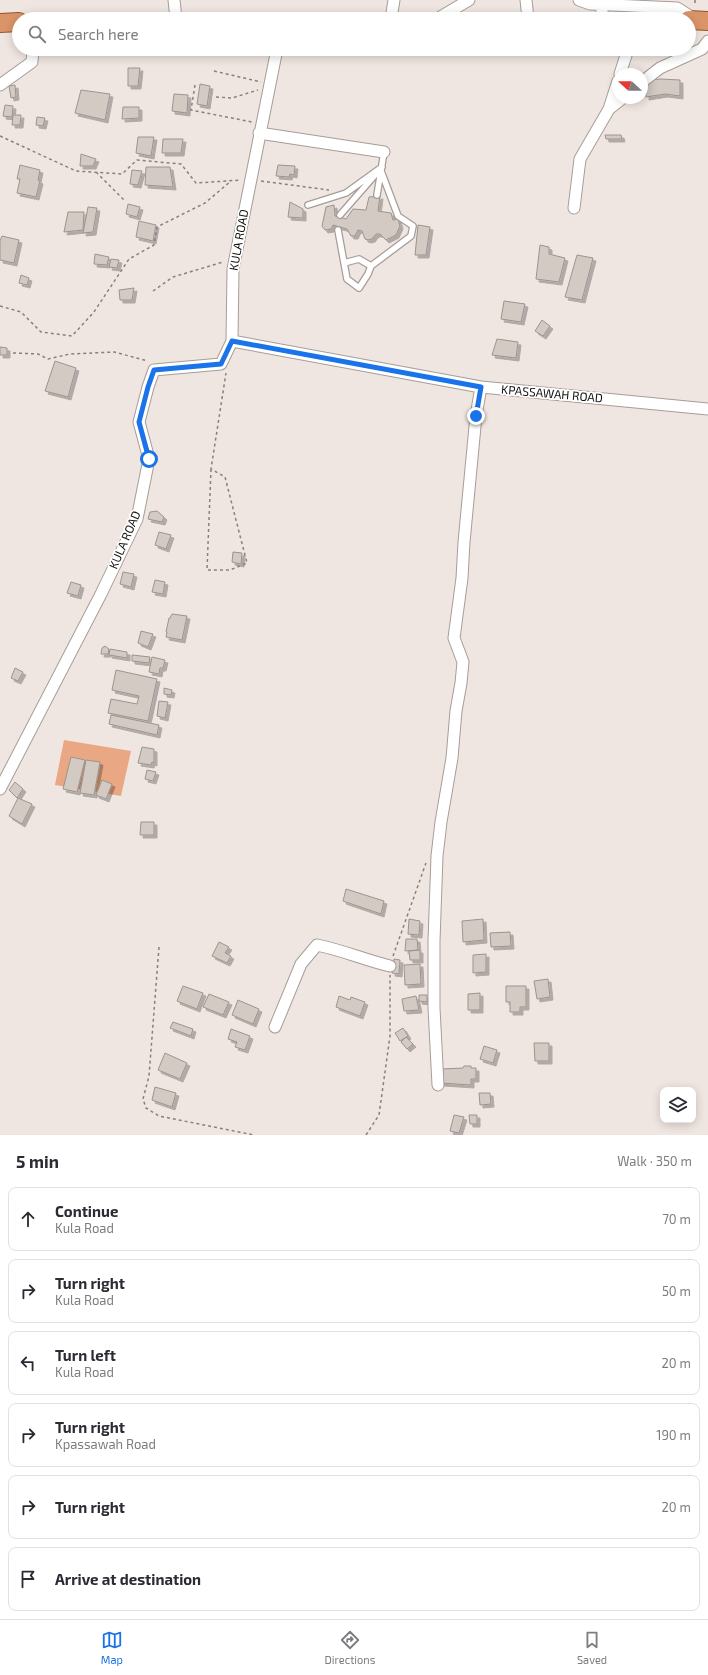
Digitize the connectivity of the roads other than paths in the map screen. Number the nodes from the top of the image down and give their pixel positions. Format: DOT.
graph roads {
  1 [pos="174,0"];
  2 [pos="394,0"];
  3 [pos="469,0"];
  4 [pos="526,0"];
  5 [pos="579,0"];
  6 [pos="601,4"];
  7 [pos="175,12"];
  8 [pos="392,12"];
  9 [pos="449,12"];
  10 [pos="527,12"];
  11 [pos="602,12"];
  12 [pos="684,12"];
  13 [pos="12,22"];
  14 [pos="0,23"];
  15 [pos="708,41"];
  16 [pos="696,52"];
  17 [pos="33,56"];
  18 [pos="275,56"];
  19 [pos="626,56"];
  20 [pos="687,56"];
  21 [pos="622,68"];
  22 [pos="648,77"];
  23 [pos="0,85"];
  24 [pos="612,100"];
  25 [pos="615,104"];
  26 [pos="609,109"];
  27 [pos="260,128"];
  28 [pos="384,152"];
  29 [pos="381,169"];
  30 [pos="377,195"];
  31 [pos="308,205"];
  32 [pos="574,208"];
  33 [pos="340,215"];
  34 [pos="338,230"];
  35 [pos="344,263"];
  36 [pos="370,266"];
  37 [pos="232,341"];
  38 [pos="481,387"];
  39 [pos="708,409"];
  40 [pos="0,789"];
  41 [pos="390,966"];
  42 [pos="276,1027"];
  43 [pos="438,1085"];
  1 -- 7 [label="street"];
  2 -- 8 [label="street"];
  3 -- 9 [label="street"];
  4 -- 10 [label="street"];
  5 -- 6 [label="street"];
  6 -- 11 [label="street"];
  6 -- 12 [label="street"];
  13 -- 14 [label="highway"];
  15 -- 16 [label="street"];
  17 -- 23 [label="street"];
  18 -- 27 [label="street, KULA ROAD"];
  19 -- 21 [label="street"];
  20 -- 22 [label="street"];
  24 -- 26 [label="street"];
  25 -- 26 [label="street"];
  26 -- 32 [label="street"];
  27 -- 28 [label="street"];
  27 -- 37 [label="street, KULA ROAD"];
  28 -- 29 [label="lane"];
  29 -- 30 [label="lane"];
  29 -- 31 [label="lane"];
  29 -- 33 [label="lane"];
  29 -- 36 [label="lane"];
  34 -- 35 [label="lane"];
  35 -- 36 [label="lane"];
  35 -- 36 [label="lane"];
  37 -- 38 [label="street, KPASSAWAH ROAD"];
  37 -- 40 [label="street, KULA ROAD"];
  38 -- 39 [label="street, KPASSAWAH ROAD"];
  38 -- 43 [label="street"];
  41 -- 42 [label="street"];
}
